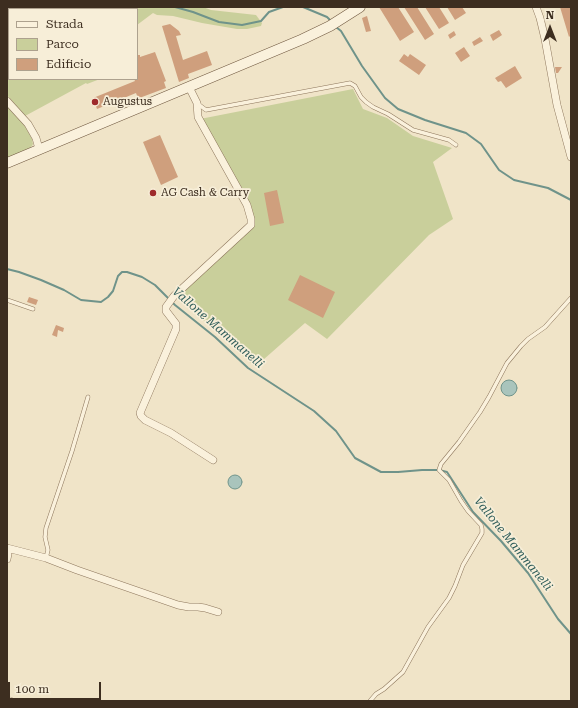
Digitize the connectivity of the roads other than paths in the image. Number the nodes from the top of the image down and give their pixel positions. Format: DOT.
graph roads {
  1 [pos="360,7"];
  2 [pos="536,7"];
  3 [pos="189,87"];
  4 [pos="7,101"];
  5 [pos="197,103"];
  6 [pos="456,145"];
  7 [pos="39,149"];
  8 [pos="571,157"];
  9 [pos="7,163"];
  10 [pos="571,298"];
  11 [pos="7,300"];
  12 [pos="33,309"];
  13 [pos="88,397"];
  14 [pos="213,460"];
  15 [pos="7,548"];
  16 [pos="46,558"];
  17 [pos="7,559"];
  18 [pos="218,612"];
  19 [pos="7,698"];
  20 [pos="15,701"];
  21 [pos="370,701"];
  1 -- 3 [label="main road"];
  2 -- 8 [label="street"];
  3 -- 5 [label="street"];
  3 -- 7 [label="main road"];
  4 -- 7 [label="street"];
  5 -- 6 [label="lane"];
  5 -- 14 [label="street"];
  7 -- 9 [label="main road"];
  10 -- 21 [label="lane"];
  11 -- 12 [label="lane"];
  13 -- 16 [label="lane"];
  15 -- 16 [label="street"];
  15 -- 17 [label="street"];
  16 -- 18 [label="street"];
  19 -- 20 [label="lane"];
}
